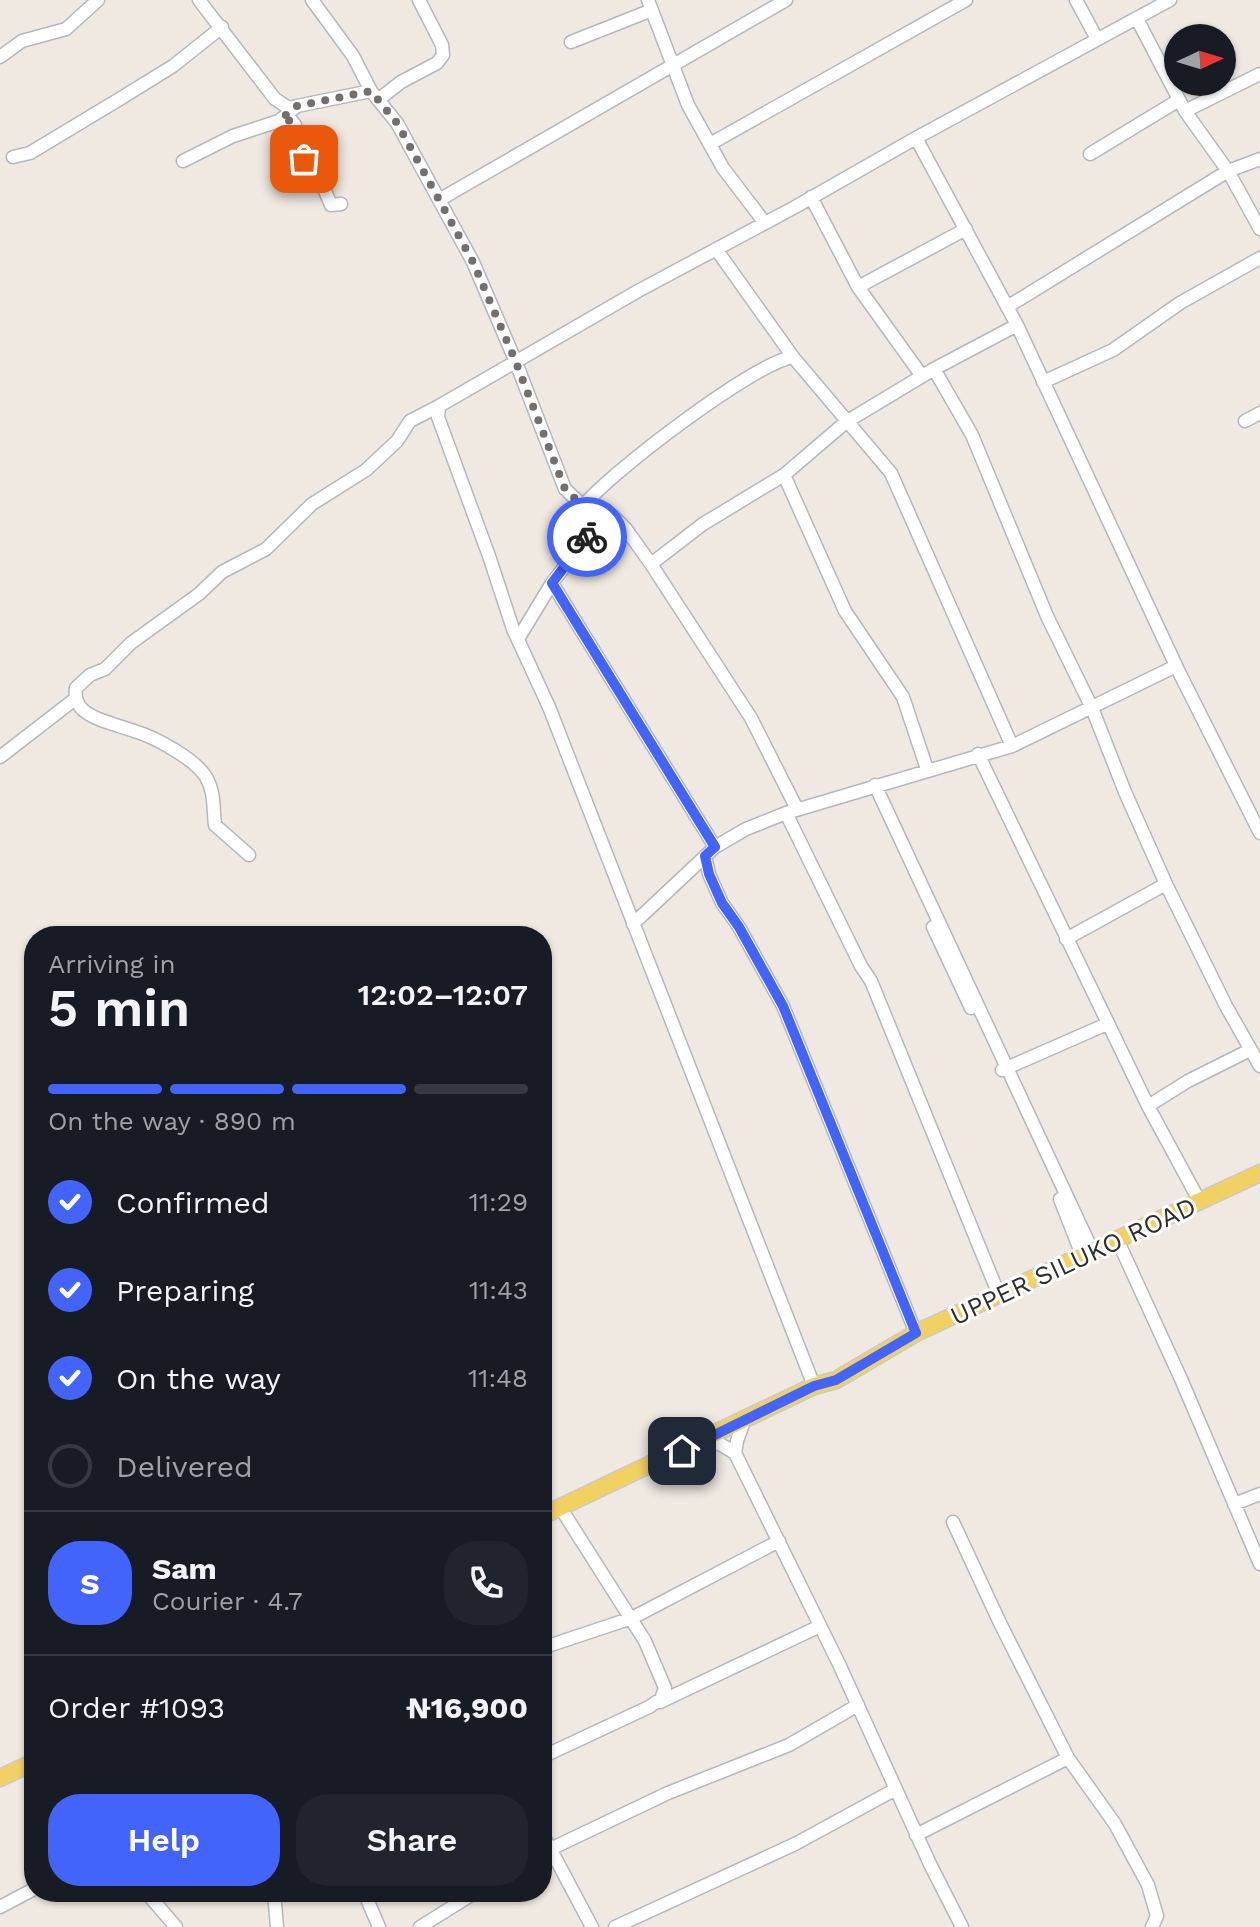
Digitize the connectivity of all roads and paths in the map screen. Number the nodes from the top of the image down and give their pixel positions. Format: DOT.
graph roads {
  1 [pos="98,0"];
  2 [pos="199,0"];
  3 [pos="312,0"];
  4 [pos="419,0"];
  5 [pos="786,0"];
  6 [pos="966,0"];
  7 [pos="1076,0"];
  8 [pos="1170,0"];
  9 [pos="650,5"];
  10 [pos="1137,19"];
  11 [pos="222,27"];
  12 [pos="1097,39"];
  13 [pos="571,42"];
  14 [pos="0,57"];
  15 [pos="672,64"];
  16 [pos="1260,74"];
  17 [pos="375,95"];
  18 [pos="1182,105"];
  19 [pos="297,106"];
  20 [pos="281,119"];
  21 [pos="916,138"];
  22 [pos="710,144"];
  23 [pos="1090,154"];
  24 [pos="13,157"];
  25 [pos="1260,159"];
  26 [pos="183,161"];
  27 [pos="1228,171"];
  28 [pos="811,197"];
  29 [pos="439,200"];
  30 [pos="341,204"];
  31 [pos="765,223"];
  32 [pos="966,229"];
  33 [pos="1260,229"];
  34 [pos="716,249"];
  35 [pos="1260,258"];
  36 [pos="858,287"];
  37 [pos="1007,307"];
  38 [pos="1017,325"];
  39 [pos="793,357"];
  40 [pos="515,360"];
  41 [pos="928,372"];
  42 [pos="1043,382"];
  43 [pos="439,406"];
  44 [pos="1260,413"];
  45 [pos="1245,421"];
  46 [pos="846,422"];
  47 [pos="784,475"];
  48 [pos="583,506"];
  49 [pos="606,513"];
  50 [pos="651,564"];
  51 [pos="552,583"];
  52 [pos="518,639"];
  53 [pos="1176,666"];
  54 [pos="75,699"];
  55 [pos="1092,708"];
  56 [pos="1012,746"];
  57 [pos="978,754"];
  58 [pos="0,757"];
  59 [pos="927,769"];
  60 [pos="875,785"];
  61 [pos="792,811"];
  62 [pos="1260,833"];
  63 [pos="715,847"];
  64 [pos="249,855"];
  65 [pos="705,856"];
  66 [pos="1166,884"];
  67 [pos="926,911"];
  68 [pos="633,924"];
  69 [pos="1066,939"];
  70 [pos="1109,1026"];
  71 [pos="1250,1050"];
  72 [pos="1260,1066"];
  73 [pos="1006,1071"];
  74 [pos="1148,1106"];
  75 [pos="1260,1173"];
  76 [pos="1200,1202"];
  77 [pos="1117,1239"];
  78 [pos="1087,1253"];
  79 [pos="999,1295"];
  80 [pos="916,1333"];
  81 [pos="814,1386"];
  82 [pos="744,1421"];
  83 [pos="704,1441"];
  84 [pos="735,1453"];
  85 [pos="1260,1494"];
  86 [pos="1234,1504"];
  87 [pos="560,1507"];
  88 [pos="552,1511"];
  89 [pos="953,1522"];
  90 [pos="779,1541"];
  91 [pos="1260,1564"];
  92 [pos="632,1618"];
  93 [pos="820,1626"];
  94 [pos="552,1645"];
  95 [pos="858,1705"];
  96 [pos="649,1707"];
  97 [pos="552,1752"];
  98 [pos="1068,1758"];
  99 [pos="24,1767"];
  100 [pos="0,1778"];
  101 [pos="896,1789"];
  102 [pos="916,1835"];
  103 [pos="552,1847"];
  104 [pos="552,1860"];
  105 [pos="24,1894"];
  106 [pos="153,1902"];
  107 [pos="275,1902"];
  108 [pos="368,1902"];
  109 [pos="460,1902"];
  110 [pos="0,1907"];
  111 [pos="167,1924"];
  112 [pos="277,1927"];
  113 [pos="379,1927"];
  114 [pos="420,1927"];
  115 [pos="592,1927"];
  116 [pos="615,1927"];
  117 [pos="962,1927"];
  118 [pos="1152,1927"];
  1 -- 14 [label="street"];
  2 -- 11 [label="street"];
  3 -- 17 [label="street"];
  4 -- 17 [label="street"];
  5 -- 15 [label="street"];
  6 -- 22 [label="street"];
  7 -- 12 [label="street"];
  8 -- 10 [label="street"];
  9 -- 13 [label="street"];
  9 -- 15 [label="street"];
  10 -- 12 [label="street"];
  10 -- 18 [label="street"];
  11 -- 19 [label="street"];
  11 -- 24 [label="street"];
  12 -- 21 [label="street"];
  15 -- 22 [label="street"];
  15 -- 29 [label="street"];
  16 -- 18 [label="street"];
  17 -- 19 [label="street"];
  17 -- 29 [label="street"];
  18 -- 23 [label="street"];
  18 -- 27 [label="street"];
  19 -- 20 [label="street"];
  20 -- 26 [label="street"];
  20 -- 30 [label="street"];
  21 -- 28 [label="street"];
  21 -- 32 [label="street"];
  22 -- 31 [label="street"];
  25 -- 27 [label="street"];
  27 -- 33 [label="street"];
  27 -- 37 [label="street"];
  28 -- 31 [label="street"];
  28 -- 36 [label="street"];
  29 -- 40 [label="street"];
  31 -- 34 [label="street"];
  32 -- 36 [label="street"];
  32 -- 37 [label="street"];
  34 -- 39 [label="street"];
  34 -- 40 [label="street"];
  35 -- 42 [label="street"];
  36 -- 41 [label="street"];
  37 -- 38 [label="street"];
  38 -- 41 [label="street"];
  38 -- 42 [label="street"];
  39 -- 46 [label="street"];
  39 -- 48 [label="street"];
  40 -- 43 [label="street"];
  40 -- 48 [label="street"];
  41 -- 46 [label="street"];
  41 -- 55 [label="street"];
  42 -- 53 [label="street"];
  43 -- 52 [label="street"];
  43 -- 54 [label="street"];
  44 -- 45 [label="street"];
  46 -- 47 [label="street"];
  46 -- 56 [label="street"];
  47 -- 50 [label="street"];
  47 -- 59 [label="street"];
  48 -- 49 [label="street"];
  49 -- 50 [label="street"];
  49 -- 51 [label="street"];
  50 -- 61 [label="street"];
  51 -- 52 [label="street"];
  51 -- 63 [label="street"];
  52 -- 68 [label="street"];
  53 -- 55 [label="street"];
  53 -- 62 [label="street"];
  54 -- 58 [label="street"];
  54 -- 64 [label="street"];
  55 -- 56 [label="street"];
  55 -- 66 [label="street"];
  56 -- 57 [label="street"];
  57 -- 59 [label="street"];
  57 -- 69 [label="street"];
  59 -- 60 [label="street"];
  60 -- 61 [label="street"];
  60 -- 73 [label="street"];
  61 -- 63 [label="street"];
  61 -- 79 [label="street"];
  63 -- 65 [label="street"];
  65 -- 68 [label="street"];
  65 -- 80 [label="street"];
  66 -- 69 [label="street"];
  66 -- 71 [label="street"];
  67 -- 73 [label="street"];
  68 -- 81 [label="street"];
  69 -- 70 [label="street"];
  70 -- 73 [label="street"];
  70 -- 74 [label="street"];
  71 -- 72 [label="street"];
  71 -- 74 [label="street"];
  73 -- 78 [label="street"];
  74 -- 76 [label="street"];
  75 -- 76 [label="main road, UPPER SILUKO ROAD"];
  76 -- 77 [label="main road, UPPER SILUKO ROAD"];
  77 -- 78 [label="main road, UPPER SILUKO ROAD"];
  77 -- 86 [label="street"];
  78 -- 79 [label="main road, UPPER SILUKO ROAD"];
  79 -- 80 [label="main road, UPPER SILUKO ROAD"];
  80 -- 81 [label="main road, UPPER SILUKO ROAD"];
  81 -- 82 [label="main road, UPPER SILUKO ROAD"];
  82 -- 83 [label="main road, UPPER SILUKO ROAD"];
  82 -- 84 [label="street"];
  83 -- 84 [label="street"];
  83 -- 87 [label="main road, UPPER SILUKO ROAD"];
  84 -- 90 [label="street"];
  85 -- 86 [label="street"];
  86 -- 91 [label="street"];
  87 -- 88 [label="main road, UPPER SILUKO ROAD"];
  87 -- 92 [label="street"];
  89 -- 98 [label="street"];
  90 -- 92 [label="street"];
  90 -- 93 [label="street"];
  92 -- 94 [label="street"];
  92 -- 96 [label="street"];
  93 -- 95 [label="street"];
  93 -- 96 [label="street"];
  95 -- 101 [label="street"];
  95 -- 103 [label="street"];
  96 -- 97 [label="street"];
  98 -- 102 [label="street"];
  98 -- 118 [label="street"];
  99 -- 100 [label="main road"];
  101 -- 102 [label="street"];
  101 -- 116 [label="street"];
  102 -- 117 [label="street"];
  104 -- 115 [label="street"];
  105 -- 110 [label="street"];
  106 -- 111 [label="street"];
  107 -- 112 [label="street"];
  108 -- 113 [label="street"];
  109 -- 114 [label="street"];
}
